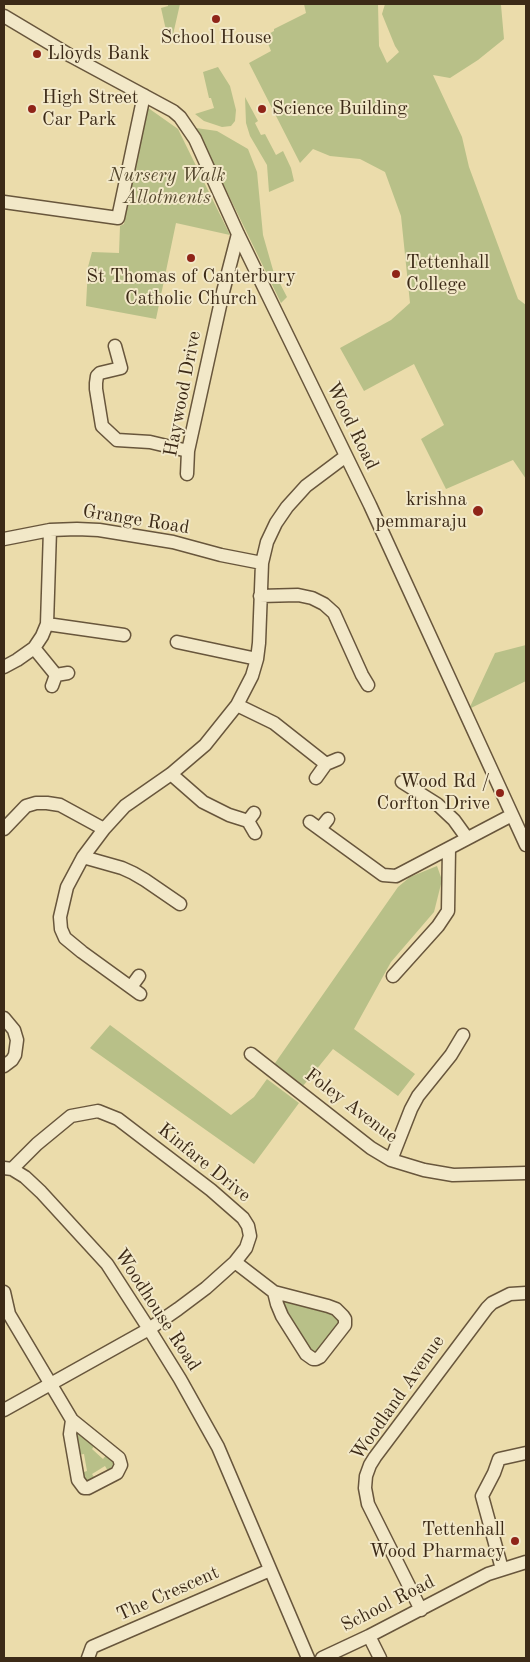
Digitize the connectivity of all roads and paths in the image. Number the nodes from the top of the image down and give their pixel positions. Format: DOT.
graph roads {
  1 [pos="4,16"];
  2 [pos="144,95"];
  3 [pos="4,202"];
  4 [pos="238,234"];
  5 [pos="115,346"];
  6 [pos="188,451"];
  7 [pos="346,456"];
  8 [pos="187,474"];
  9 [pos="50,530"];
  10 [pos="4,539"];
  11 [pos="262,563"];
  12 [pos="260,596"];
  13 [pos="46,624"];
  14 [pos="124,635"];
  15 [pos="177,642"];
  16 [pos="34,648"];
  17 [pos="257,659"];
  18 [pos="4,667"];
  19 [pos="59,678"];
  20 [pos="361,680"];
  21 [pos="237,705"];
  22 [pos="171,774"];
  23 [pos="316,778"];
  24 [pos="399,780"];
  25 [pos="518,818"];
  26 [pos="328,819"];
  27 [pos="4,828"];
  28 [pos="104,829"];
  29 [pos="255,833"];
  30 [pos="467,838"];
  31 [pos="526,845"];
  32 [pos="449,849"];
  33 [pos="83,857"];
  34 [pos="176,897"];
  35 [pos="139,976"];
  36 [pos="392,976"];
  37 [pos="4,1018"];
  38 [pos="464,1035"];
  39 [pos="251,1054"];
  40 [pos="4,1066"];
  41 [pos="392,1160"];
  42 [pos="8,1169"];
  43 [pos="526,1173"];
  44 [pos="235,1262"];
  45 [pos="4,1292"];
  46 [pos="274,1292"];
  47 [pos="526,1293"];
  48 [pos="6,1312"];
  49 [pos="149,1329"];
  50 [pos="50,1384"];
  51 [pos="4,1410"];
  52 [pos="72,1420"];
  53 [pos="526,1453"];
  54 [pos="526,1562"];
  55 [pos="502,1569"];
  56 [pos="270,1570"];
  57 [pos="421,1610"];
  58 [pos="369,1636"];
  59 [pos="88,1658"];
  60 [pos="308,1658"];
  61 [pos="322,1658"];
  62 [pos="380,1658"];
  1 -- 2 [label="street"];
  2 -- 3 [label="street"];
  2 -- 4 [label="street, Wood Road"];
  4 -- 6 [label="street, Haywood Drive"];
  4 -- 7 [label="street, Wood Road"];
  5 -- 6 [label="street"];
  6 -- 8 [label="street, Haywood Drive"];
  7 -- 11 [label="street"];
  7 -- 25 [label="street, Wood Road"];
  9 -- 10 [label="street, Grange Road"];
  9 -- 11 [label="street, Grange Road"];
  9 -- 13 [label="street"];
  11 -- 12 [label="street"];
  12 -- 17 [label="street"];
  12 -- 20 [label="street"];
  13 -- 14 [label="street"];
  13 -- 16 [label="street"];
  15 -- 17 [label="street"];
  16 -- 18 [label="street"];
  16 -- 19 [label="street"];
  17 -- 21 [label="street"];
  21 -- 22 [label="street"];
  21 -- 23 [label="street"];
  22 -- 28 [label="street"];
  22 -- 29 [label="street"];
  24 -- 30 [label="street"];
  25 -- 30 [label="street"];
  25 -- 31 [label="street, Wood Road"];
  26 -- 32 [label="street"];
  27 -- 28 [label="street"];
  28 -- 33 [label="street"];
  30 -- 32 [label="street"];
  32 -- 36 [label="street"];
  33 -- 34 [label="street"];
  33 -- 35 [label="street"];
  37 -- 40 [label="street"];
  38 -- 41 [label="street"];
  39 -- 41 [label="street, Foley Avenue"];
  41 -- 43 [label="street, Foley Avenue"];
  42 -- 44 [label="street, Kinfare Drive"];
  42 -- 49 [label="street, Woodhouse Road"];
  44 -- 46 [label="street"];
  44 -- 49 [label="street, Kinfare Drive"];
  45 -- 48 [label="street"];
  46 -- 46 [label="street"];
  47 -- 57 [label="street, Woodland Avenue"];
  48 -- 50 [label="street"];
  49 -- 50 [label="street, Kinfare Drive"];
  49 -- 56 [label="street, Woodhouse Road"];
  50 -- 51 [label="street, Kinfare Drive"];
  50 -- 52 [label="street"];
  52 -- 52 [label="street"];
  53 -- 55 [label="street"];
  54 -- 55 [label="street, School Road"];
  55 -- 57 [label="street, School Road"];
  56 -- 59 [label="street, The Crescent"];
  56 -- 60 [label="street"];
  57 -- 58 [label="street, School Road"];
  58 -- 61 [label="street, School Road"];
  58 -- 62 [label="street"];
}
